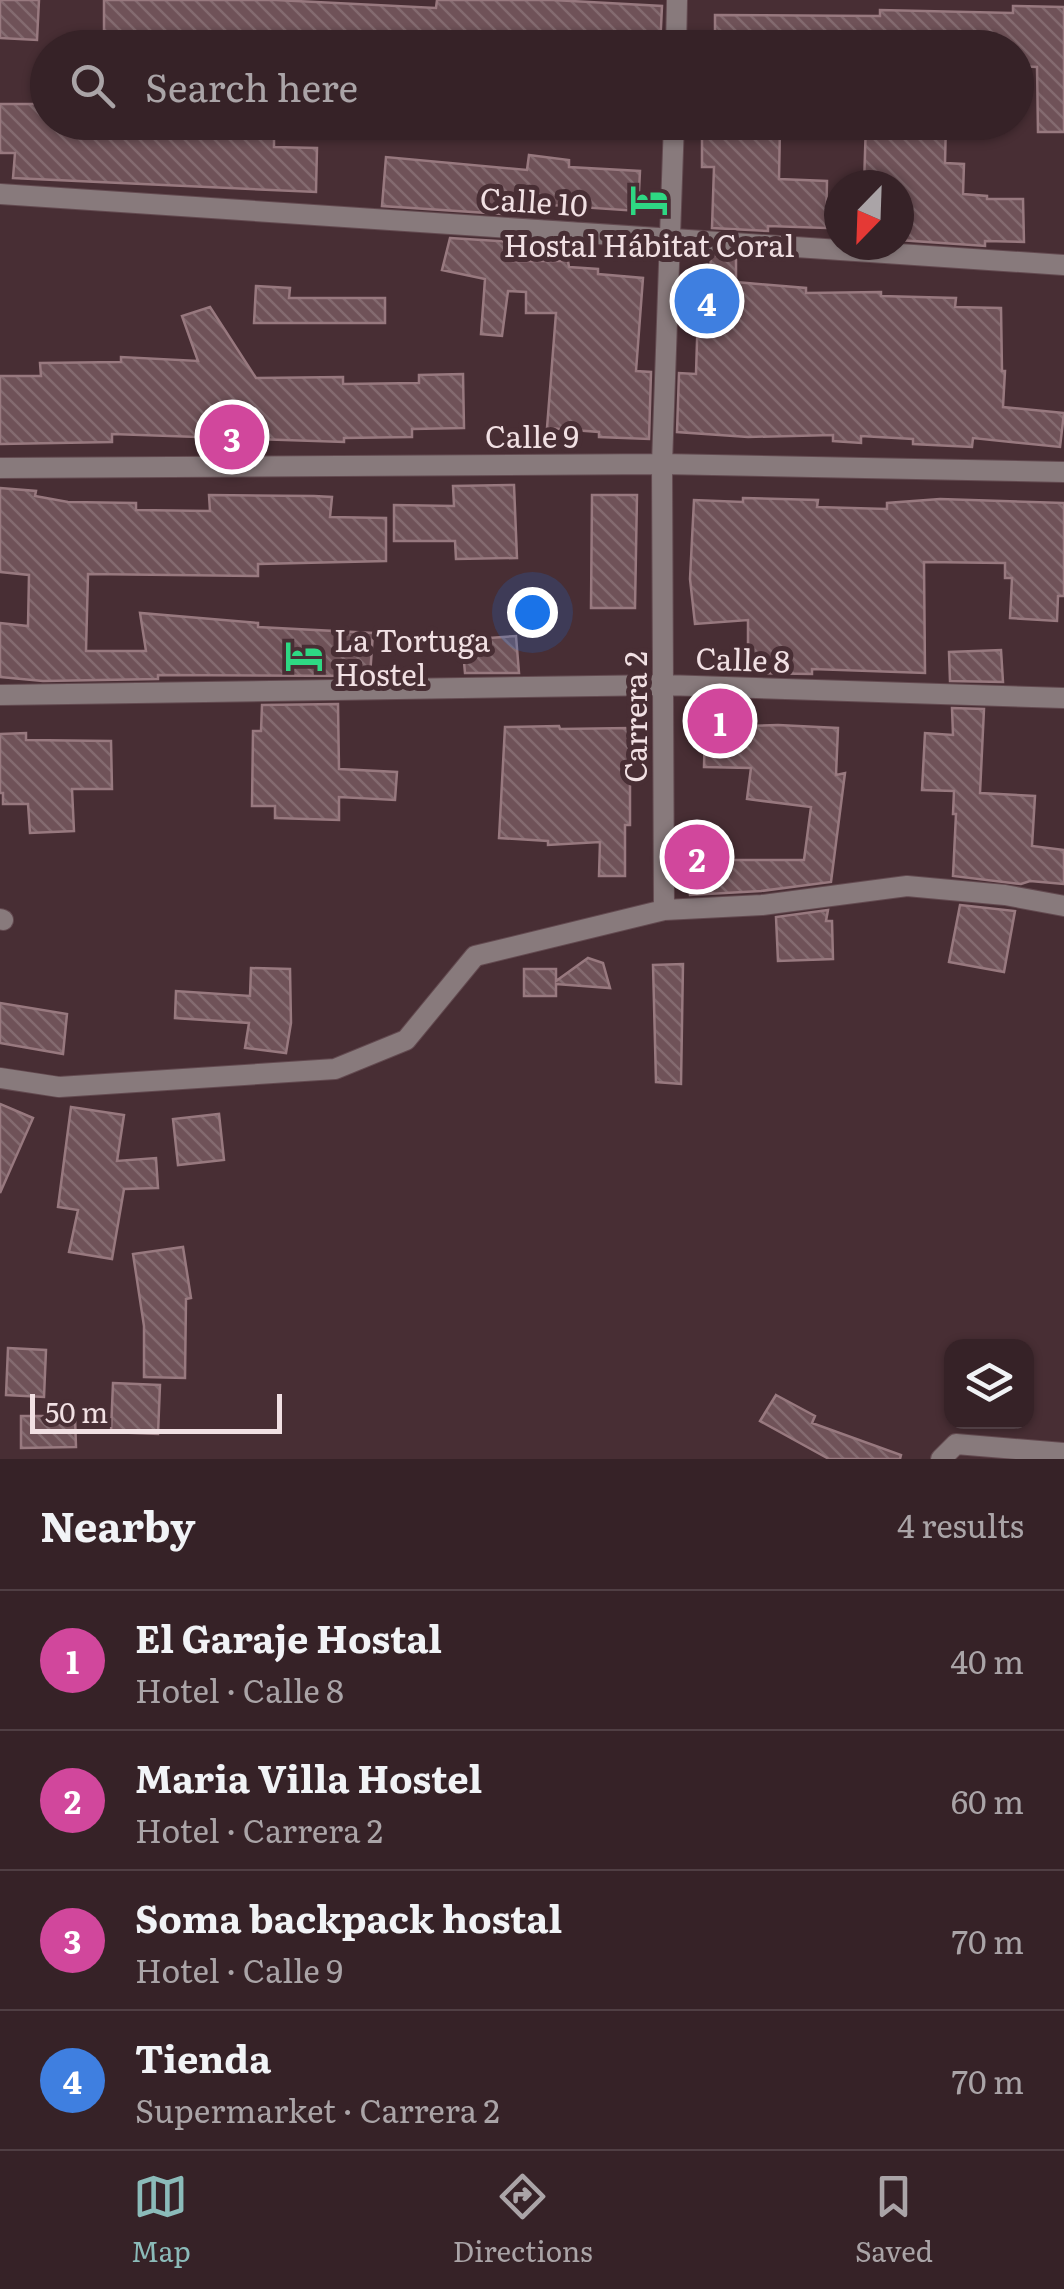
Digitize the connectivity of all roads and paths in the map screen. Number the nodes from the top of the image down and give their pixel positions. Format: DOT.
graph roads {
  1 [pos="678,0"];
  2 [pos="677,30"];
  3 [pos="674,140"];
  4 [pos="0,194"];
  5 [pos="672,240"];
  6 [pos="1064,265"];
  7 [pos="662,464"];
  8 [pos="0,468"];
  9 [pos="1064,472"];
  10 [pos="664,685"];
  11 [pos="0,694"];
  12 [pos="1064,698"];
  13 [pos="1064,906"];
  14 [pos="664,910"];
  15 [pos="0,1078"];
  16 [pos="1064,1453"];
  17 [pos="941,1459"];
  1 -- 2 [label="street"];
  3 -- 5 [label="street, Carrera 2"];
  4 -- 5 [label="street, Calle 10"];
  5 -- 6 [label="street, Calle 10"];
  5 -- 7 [label="street, Carrera 2"];
  7 -- 8 [label="street, Calle 9"];
  7 -- 9 [label="street, Calle 9"];
  7 -- 10 [label="street, Carrera 2"];
  10 -- 11 [label="street, Calle 8"];
  10 -- 12 [label="street, Calle 8"];
  10 -- 14 [label="street, Carrera 2"];
  13 -- 14 [label="street"];
  14 -- 15 [label="street"];
  16 -- 17 [label="street"];
}
